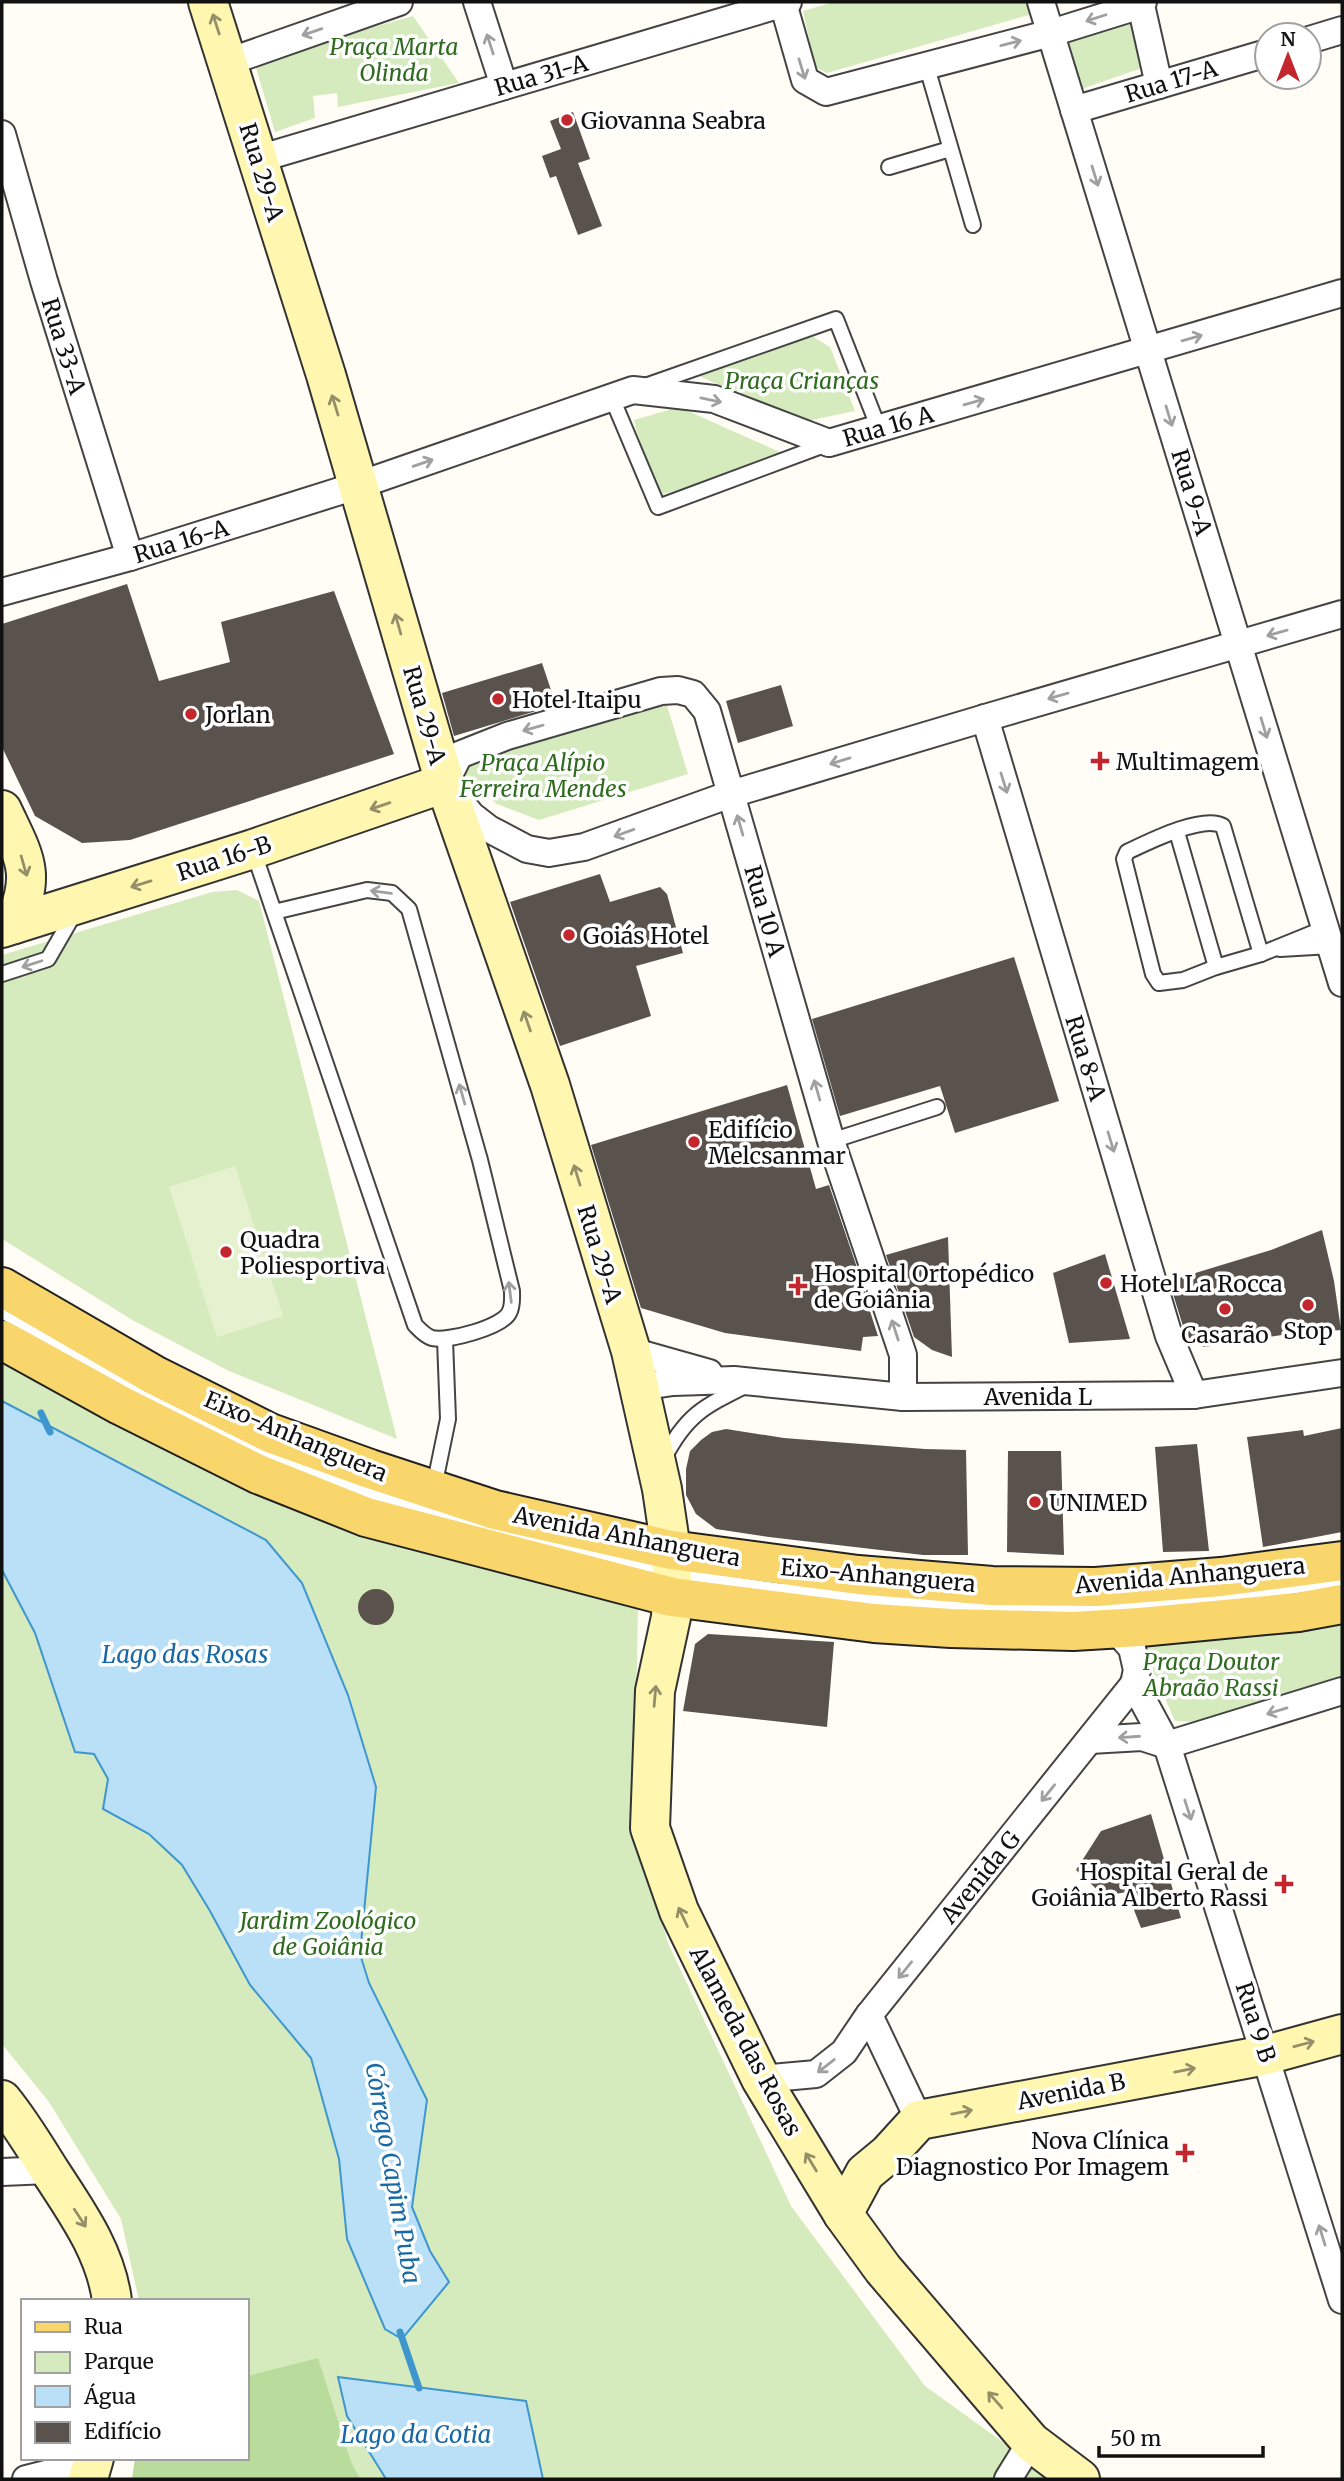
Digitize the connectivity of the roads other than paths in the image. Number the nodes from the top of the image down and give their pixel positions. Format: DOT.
graph roads {
  1 [pos="208,2"];
  2 [pos="399,2"];
  3 [pos="477,2"];
  4 [pos="1041,2"];
  5 [pos="786,3"];
  6 [pos="1142,3"];
  7 [pos="1342,30"];
  8 [pos="1051,33"];
  9 [pos="1323,36"];
  10 [pos="1253,56"];
  11 [pos="228,62"];
  12 [pos="926,64"];
  13 [pos="1159,85"];
  14 [pos="504,86"];
  15 [pos="1074,110"];
  16 [pos="2,134"];
  17 [pos="950,149"];
  18 [pos="258,159"];
  19 [pos="889,167"];
  20 [pos="973,225"];
  21 [pos="1342,293"];
  22 [pos="1149,351"];
  23 [pos="623,394"];
  24 [pos="879,429"];
  25 [pos="829,443"];
  26 [pos="359,485"];
  27 [pos="130,557"];
  28 [pos="2,592"];
  29 [pos="1342,614"];
  30 [pos="1239,644"];
  31 [pos="985,718"];
  32 [pos="444,783"];
  33 [pos="731,794"];
  34 [pos="2,810"];
  35 [pos="1177,832"];
  36 [pos="253,849"];
  37 [pos="79,903"];
  38 [pos="274,912"];
  39 [pos="8,926"];
  40 [pos="1328,937"];
  41 [pos="1268,951"];
  42 [pos="1216,967"];
  43 [pos="2,974"];
  44 [pos="1342,983"];
  45 [pos="937,1107"];
  46 [pos="831,1141"];
  47 [pos="2,1287"];
  48 [pos="2,1311"];
  49 [pos="2,1340"];
  50 [pos="445,1340"];
  51 [pos="635,1369"];
  52 [pos="1342,1373"];
  53 [pos="744,1381"];
  54 [pos="1194,1395"];
  55 [pos="903,1397"];
  56 [pos="658,1471"];
  57 [pos="433,1490"];
  58 [pos="1342,1561"];
  59 [pos="672,1574"];
  60 [pos="1342,1580"];
  61 [pos="1342,1604"];
  62 [pos="1129,1635"];
  63 [pos="1134,1684"];
  64 [pos="1342,1691"];
  65 [pos="1090,1740"];
  66 [pos="1167,1745"];
  67 [pos="869,2015"];
  68 [pos="1342,2034"];
  69 [pos="1266,2054"];
  70 [pos="761,2079"];
  71 [pos="4,2107"];
  72 [pos="919,2120"];
  73 [pos="49,2170"];
  74 [pos="2,2172"];
  75 [pos="843,2214"];
  76 [pos="113,2299"];
  77 [pos="1342,2300"];
  78 [pos="1031,2442"];
  79 [pos="91,2467"];
  80 [pos="26,2479"];
  81 [pos="1008,2479"];
  82 [pos="1080,2479"];
  11 -- 1 [label="street, Rua 29-A, one-way"];
  2 -- 11 [label="street, one-way"];
  14 -- 3 [label="street, one-way"];
  4 -- 8 [label="street, Rua 9-A"];
  5 -- 12 [label="street, Rua 31-A, one-way"];
  5 -- 14 [label="street, Rua 31-A"];
  6 -- 8 [label="street, Rua 31-A, one-way"];
  6 -- 13 [label="street"];
  7 -- 9 [label="street"];
  12 -- 8 [label="street, Rua 31-A, one-way"];
  8 -- 15 [label="street, Rua 9-A"];
  10 -- 13 [label="street, Rua 17-A"];
  11 -- 18 [label="street, Rua 29-A"];
  12 -- 17 [label="lane"];
  13 -- 15 [label="street, Rua 17-A"];
  14 -- 18 [label="street, Rua 31-A"];
  15 -- 22 [label="street, Rua 9-A, one-way"];
  16 -- 27 [label="street, Rua 33-A"];
  17 -- 19 [label="lane"];
  17 -- 20 [label="lane"];
  26 -- 18 [label="street, Rua 29-A, one-way"];
  22 -- 21 [label="street, Rua 16 A, one-way"];
  24 -- 22 [label="street, Rua 16 A, one-way"];
  22 -- 30 [label="street, Rua 9-A, one-way"];
  23 -- 24 [label="lane"];
  23 -- 25 [label="street, Rua 16 A, one-way"];
  23 -- 25 [label="lane"];
  26 -- 23 [label="street, Rua 16 A, one-way"];
  24 -- 25 [label="street, Rua 16 A"];
  26 -- 27 [label="street, Rua 16-A"];
  32 -- 26 [label="street, Rua 29-A, one-way"];
  27 -- 28 [label="street, Rua 16-A"];
  29 -- 30 [label="street, one-way"];
  30 -- 31 [label="street, one-way"];
  30 -- 40 [label="street, Rua 9-A, one-way"];
  31 -- 33 [label="street, one-way"];
  31 -- 54 [label="street, Rua 8-A, one-way"];
  33 -- 32 [label="street, one-way"];
  33 -- 32 [label="street, Rua 10 A, one-way"];
  32 -- 36 [label="street, Rua 16-B, one-way"];
  51 -- 32 [label="street, Rua 29-A, one-way"];
  46 -- 33 [label="street, Rua 10 A, one-way"];
  34 -- 39 [label="street, one-way"];
  35 -- 41 [label="lane"];
  35 -- 42 [label="lane"];
  35 -- 42 [label="lane"];
  36 -- 37 [label="street, Rua 16-B, one-way"];
  36 -- 38 [label="lane"];
  37 -- 39 [label="street, Rua 16-B"];
  37 -- 43 [label="lane, one-way"];
  38 -- 50 [label="lane"];
  50 -- 38 [label="lane, one-way"];
  40 -- 41 [label="lane"];
  40 -- 44 [label="street, Rua 9-A"];
  41 -- 42 [label="lane"];
  45 -- 46 [label="lane"];
  55 -- 46 [label="street, Rua 10 A, one-way"];
  47 -- 57 [label="main road, Avenida Anhanguera"];
  48 -- 59 [label="lane, Eixo-Anhanguera"];
  49 -- 59 [label="main road, Avenida Anhanguera"];
  50 -- 57 [label="lane"];
  51 -- 53 [label="street, Avenida L"];
  51 -- 53 [label="street, Avenida L"];
  51 -- 56 [label="street, Rua 29-A"];
  52 -- 54 [label="street, Avenida L"];
  53 -- 55 [label="street, Avenida L"];
  53 -- 56 [label="lane"];
  54 -- 55 [label="street, Avenida L"];
  56 -- 59 [label="street, Rua 29-A"];
  57 -- 59 [label="main road, Avenida Anhanguera"];
  58 -- 59 [label="main road, Avenida Anhanguera"];
  59 -- 60 [label="lane, Eixo-Anhanguera"];
  59 -- 62 [label="main road, Avenida Anhanguera"];
  70 -- 59 [label="street, Alameda das Rosas, one-way"];
  61 -- 62 [label="main road, Avenida Anhanguera"];
  62 -- 63 [label="street"];
  63 -- 65 [label="street, Avenida G"];
  63 -- 66 [label="street, Rua 9 B"];
  64 -- 66 [label="street, one-way"];
  66 -- 65 [label="street, one-way"];
  65 -- 67 [label="street, Avenida G, one-way"];
  66 -- 69 [label="street, Rua 9 B, one-way"];
  67 -- 70 [label="street, Avenida G, one-way"];
  67 -- 72 [label="street"];
  69 -- 68 [label="street, Avenida B, one-way"];
  72 -- 69 [label="street, Avenida B, one-way"];
  77 -- 69 [label="street, Rua 9 B, one-way"];
  75 -- 70 [label="street, Alameda das Rosas, one-way"];
  71 -- 73 [label="street"];
  72 -- 75 [label="street"];
  73 -- 74 [label="street"];
  73 -- 76 [label="street, one-way"];
  78 -- 75 [label="street, Alameda das Rosas, one-way"];
  78 -- 81 [label="street"];
  78 -- 82 [label="street, Alameda das Rosas"];
  79 -- 80 [label="street"];
}
